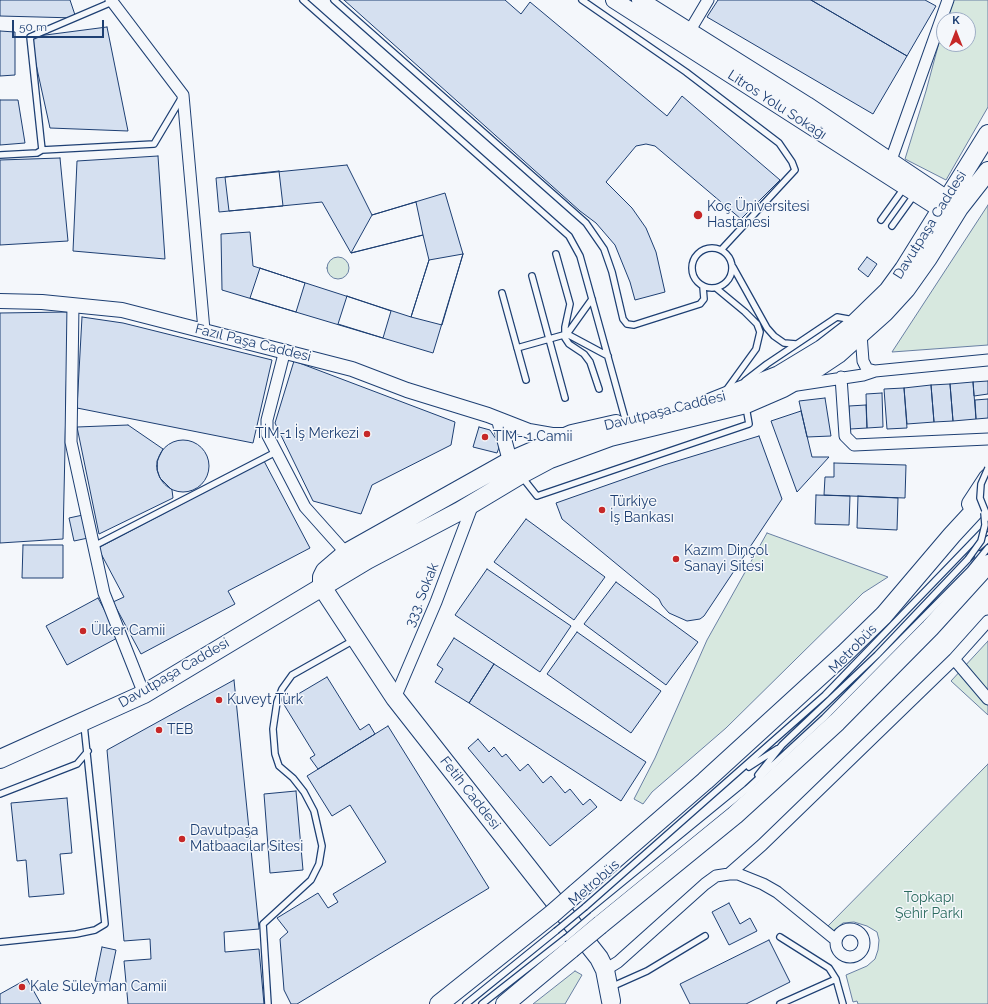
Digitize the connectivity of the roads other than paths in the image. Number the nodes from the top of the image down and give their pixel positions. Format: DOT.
graph roads {
  1 [pos="303,0"];
  2 [pos="334,0"];
  3 [pos="582,0"];
  4 [pos="614,0"];
  5 [pos="640,0"];
  6 [pos="708,0"];
  7 [pos="948,0"];
  8 [pos="112,1"];
  9 [pos="685,38"];
  10 [pos="183,95"];
  11 [pos="988,134"];
  12 [pos="42,150"];
  13 [pos="0,155"];
  14 [pos="892,160"];
  15 [pos="988,171"];
  16 [pos="910,190"];
  17 [pos="949,208"];
  18 [pos="881,220"];
  19 [pos="892,226"];
  20 [pos="720,250"];
  21 [pos="556,254"];
  22 [pos="733,267"];
  23 [pos="532,276"];
  24 [pos="703,287"];
  25 [pos="716,288"];
  26 [pos="502,293"];
  27 [pos="592,299"];
  28 [pos="0,301"];
  29 [pos="73,305"];
  30 [pos="204,330"];
  31 [pos="857,330"];
  32 [pos="566,334"];
  33 [pos="550,339"];
  34 [pos="797,344"];
  35 [pos="517,348"];
  36 [pos="285,350"];
  37 [pos="608,356"];
  38 [pos="988,360"];
  39 [pos="875,371"];
  40 [pos="840,378"];
  41 [pos="526,380"];
  42 [pos="783,388"];
  43 [pos="599,389"];
  44 [pos="565,398"];
  45 [pos="742,398"];
  46 [pos="712,402"];
  47 [pos="499,420"];
  48 [pos="626,422"];
  49 [pos="572,434"];
  50 [pos="988,439"];
  51 [pos="276,452"];
  52 [pos="515,468"];
  53 [pos="988,468"];
  54 [pos="988,478"];
  55 [pos="474,502"];
  56 [pos="986,504"];
  57 [pos="988,518"];
  58 [pos="988,526"];
  59 [pos="952,535"];
  60 [pos="407,539"];
  61 [pos="988,539"];
  62 [pos="93,546"];
  63 [pos="988,548"];
  64 [pos="346,553"];
  65 [pos="968,559"];
  66 [pos="988,564"];
  67 [pos="322,587"];
  68 [pos="988,621"];
  69 [pos="356,639"];
  70 [pos="954,659"];
  71 [pos="144,694"];
  72 [pos="395,698"];
  73 [pos="988,699"];
  74 [pos="84,722"];
  75 [pos="782,745"];
  76 [pos="88,751"];
  77 [pos="0,759"];
  78 [pos="733,777"];
  79 [pos="747,789"];
  80 [pos="0,794"];
  81 [pos="729,874"];
  82 [pos="580,900"];
  83 [pos="597,920"];
  84 [pos="705,936"];
  85 [pos="780,937"];
  86 [pos="836,940"];
  87 [pos="0,942"];
  88 [pos="569,943"];
  89 [pos="605,970"];
  90 [pos="836,979"];
  91 [pos="609,999"];
  92 [pos="506,1002"];
  93 [pos="268,1004"];
  94 [pos="439,1004"];
  95 [pos="466,1004"];
  96 [pos="482,1004"];
  97 [pos="780,1004"];
  98 [pos="843,1004"];
  1 -- 27 [label="lane"];
  2 -- 24 [label="lane"];
  3 -- 20 [label="lane"];
  4 -- 9 [label="main road, Litros Yolu Sokağı"];
  5 -- 9 [label="main road, Litros Yolu Sokağı"];
  6 -- 9 [label="street"];
  7 -- 14 [label="street"];
  8 -- 10 [label="street"];
  8 -- 12 [label="lane"];
  9 -- 14 [label="main road, Litros Yolu Sokağı"];
  9 -- 16 [label="main road, Litros Yolu Sokağı"];
  10 -- 12 [label="lane"];
  10 -- 30 [label="street"];
  11 -- 17 [label="main road, Davutpaşa Caddesi"];
  12 -- 13 [label="lane"];
  14 -- 17 [label="main road, Litros Yolu Sokağı"];
  15 -- 17 [label="main road, Davutpaşa Caddesi"];
  16 -- 17 [label="main road, Litros Yolu Sokağı"];
  16 -- 18 [label="lane"];
  16 -- 19 [label="lane"];
  17 -- 31 [label="main road, Davutpaşa Caddesi"];
  20 -- 22 [label="lane"];
  20 -- 24 [label="lane"];
  21 -- 32 [label="lane"];
  22 -- 25 [label="lane"];
  22 -- 34 [label="lane"];
  23 -- 33 [label="lane"];
  24 -- 25 [label="lane"];
  25 -- 46 [label="lane"];
  26 -- 35 [label="lane"];
  27 -- 32 [label="lane"];
  27 -- 37 [label="lane"];
  28 -- 29 [label="street, Fazıl Paşa Caddesi"];
  29 -- 30 [label="street, Fazıl Paşa Caddesi"];
  29 -- 62 [label="street"];
  30 -- 36 [label="street, Fazıl Paşa Caddesi"];
  31 -- 34 [label="lane"];
  31 -- 39 [label="street"];
  31 -- 42 [label="main road, Davutpaşa Caddesi"];
  31 -- 45 [label="main road, Davutpaşa Caddesi"];
  32 -- 33 [label="lane"];
  32 -- 37 [label="lane"];
  32 -- 43 [label="lane"];
  33 -- 35 [label="lane"];
  33 -- 44 [label="lane"];
  34 -- 45 [label="lane"];
  35 -- 41 [label="lane"];
  36 -- 47 [label="street, Fazıl Paşa Caddesi"];
  36 -- 51 [label="street"];
  37 -- 48 [label="lane"];
  38 -- 39 [label="street"];
  39 -- 40 [label="street"];
  40 -- 42 [label="street"];
  40 -- 50 [label="street"];
  42 -- 45 [label="main road, Davutpaşa Caddesi"];
  45 -- 46 [label="main road, Davutpaşa Caddesi"];
  45 -- 52 [label="main road, Davutpaşa Caddesi"];
  45 -- 52 [label="lane"];
  46 -- 48 [label="main road, Davutpaşa Caddesi"];
  47 -- 49 [label="street, Fazıl Paşa Caddesi"];
  47 -- 52 [label="street"];
  48 -- 49 [label="main road, Davutpaşa Caddesi"];
  49 -- 52 [label="main road, Davutpaşa Caddesi"];
  51 -- 62 [label="lane"];
  51 -- 64 [label="street"];
  52 -- 55 [label="main road, Davutpaşa Caddesi"];
  52 -- 60 [label="main road"];
  52 -- 64 [label="main road, Davutpaşa Caddesi"];
  53 -- 56 [label="lane, Metrobüs, bridge"];
  54 -- 59 [label="main road"];
  55 -- 60 [label="main road, Davutpaşa Caddesi"];
  55 -- 72 [label="street, 333. Sokak"];
  56 -- 57 [label="lane, Metrobüs, bridge"];
  56 -- 59 [label="main road"];
  56 -- 65 [label="lane, Metrobüs, bridge"];
  58 -- 78 [label="lane, Metrobüs"];
  59 -- 82 [label="main road"];
  60 -- 67 [label="main road, Davutpaşa Caddesi"];
  61 -- 65 [label="lane, Metrobüs, bridge"];
  62 -- 71 [label="street"];
  63 -- 79 [label="lane, Metrobüs"];
  64 -- 67 [label="main road, Davutpaşa Caddesi"];
  65 -- 75 [label="lane, Metrobüs"];
  66 -- 83 [label="main road"];
  67 -- 69 [label="main road, Fetih Caddesi"];
  67 -- 71 [label="main road, Davutpaşa Caddesi"];
  68 -- 70 [label="street"];
  69 -- 72 [label="main road, Fetih Caddesi"];
  69 -- 93 [label="lane"];
  70 -- 73 [label="street"];
  70 -- 81 [label="street"];
  71 -- 74 [label="main road, Davutpaşa Caddesi"];
  72 -- 89 [label="main road, Fetih Caddesi"];
  74 -- 76 [label="lane"];
  74 -- 77 [label="main road, Davutpaşa Caddesi"];
  75 -- 78 [label="lane, Metrobüs"];
  75 -- 79 [label="lane, Metrobüs"];
  76 -- 80 [label="lane"];
  76 -- 87 [label="lane"];
  78 -- 82 [label="lane, Metrobüs"];
  79 -- 83 [label="lane, Metrobüs"];
  81 -- 86 [label="street"];
  81 -- 89 [label="street"];
  82 -- 94 [label="main road, bridge"];
  82 -- 95 [label="lane, Metrobüs, bridge"];
  83 -- 88 [label="main road, bridge"];
  84 -- 91 [label="lane"];
  85 -- 90 [label="lane"];
  88 -- 92 [label="main road"];
  88 -- 96 [label="lane"];
  89 -- 91 [label="main road, Fetih Caddesi"];
  90 -- 97 [label="lane"];
  90 -- 98 [label="lane"];
}
